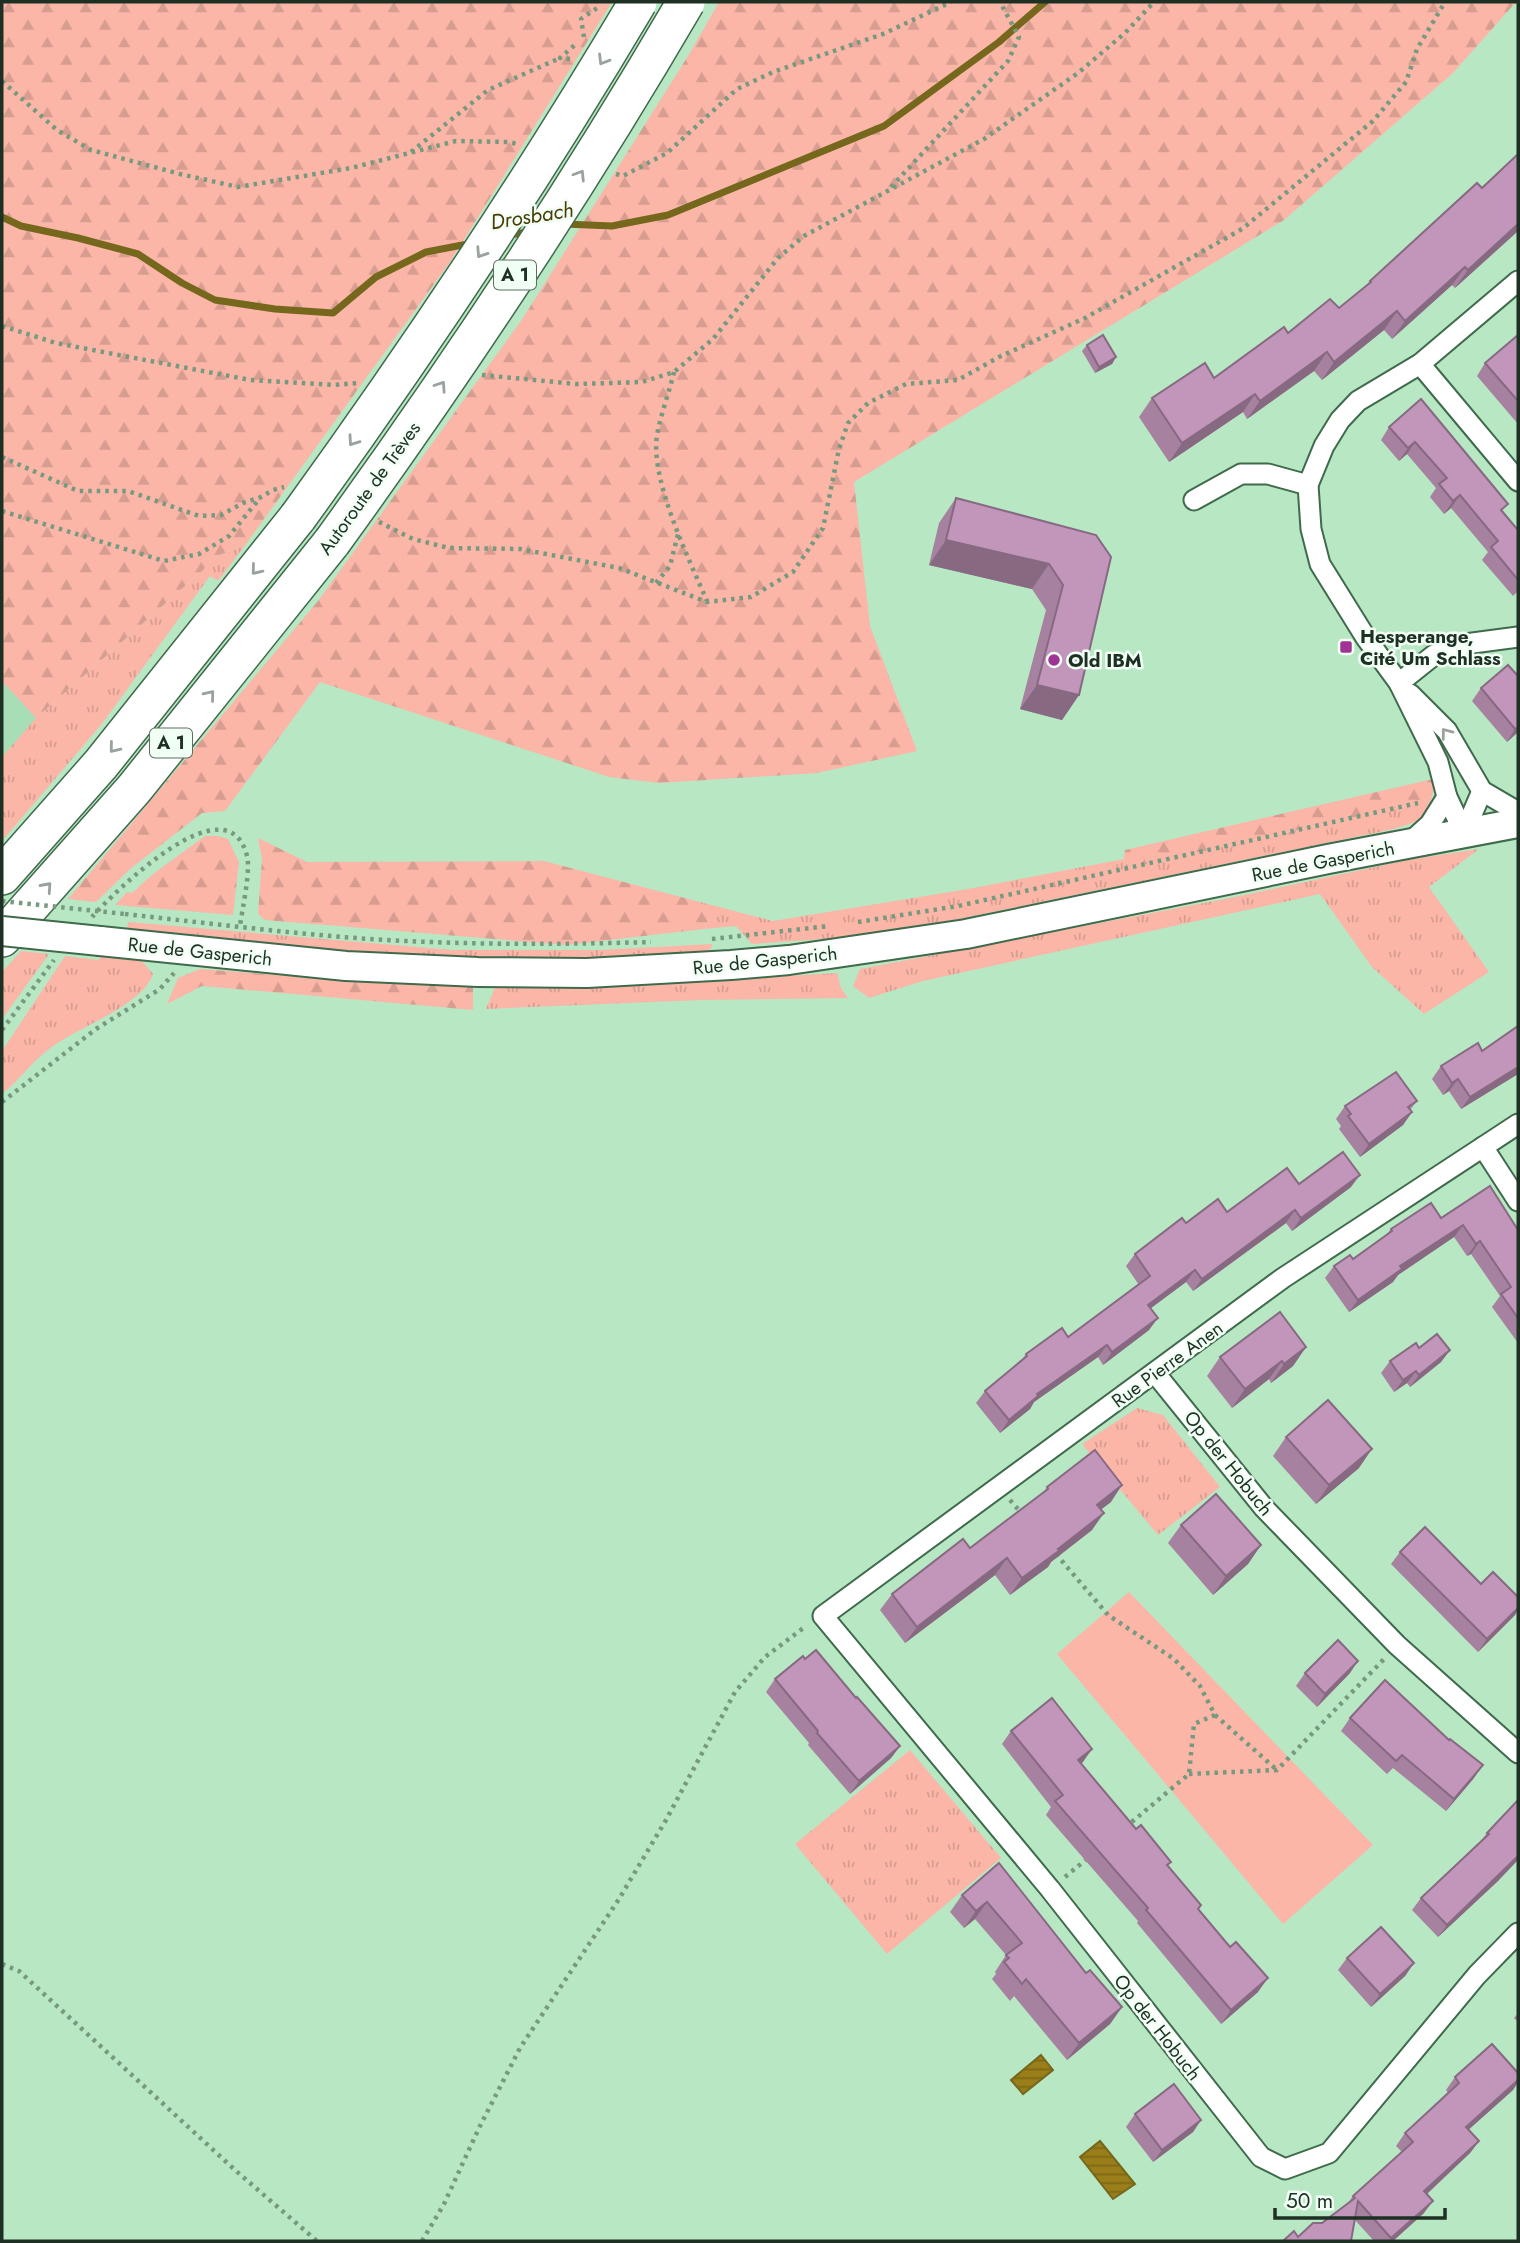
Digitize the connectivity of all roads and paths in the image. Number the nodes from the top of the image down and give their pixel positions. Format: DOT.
graph roads {
  1 [pos="638,2"];
  2 [pos="686,2"];
  3 [pos="951,2"];
  4 [pos="1000,2"];
  5 [pos="1154,2"];
  6 [pos="1445,2"];
  7 [pos="560,58"];
  8 [pos="2,81"];
  9 [pos="522,145"];
  10 [pos="410,153"];
  11 [pos="610,172"];
  12 [pos="888,190"];
  13 [pos="1518,281"];
  14 [pos="2,326"];
  15 [pos="1420,364"];
  16 [pos="674,372"];
  17 [pos="471,374"];
  18 [pos="362,383"];
  19 [pos="2,457"];
  20 [pos="1518,481"];
  21 [pos="1308,485"];
  22 [pos="261,497"];
  23 [pos="1194,500"];
  24 [pos="294,501"];
  25 [pos="2,511"];
  26 [pos="378,522"];
  27 [pos="678,534"];
  28 [pos="656,583"];
  29 [pos="707,602"];
  30 [pos="1518,636"];
  31 [pos="1399,684"];
  32 [pos="1482,791"];
  33 [pos="1447,797"];
  34 [pos="1418,803"];
  35 [pos="1518,812"];
  36 [pos="1518,823"];
  37 [pos="1464,833"];
  38 [pos="1406,844"];
  39 [pos="2,876"];
  40 [pos="2,901"];
  41 [pos="857,922"];
  42 [pos="240,926"];
  43 [pos="832,926"];
  44 [pos="2,931"];
  45 [pos="94,931"];
  46 [pos="2,938"];
  47 [pos="708,939"];
  48 [pos="658,942"];
  49 [pos="193,952"];
  50 [pos="61,953"];
  51 [pos="2,1030"];
  52 [pos="2,1102"];
  53 [pos="1518,1124"];
  54 [pos="1483,1147"];
  55 [pos="1518,1202"];
  56 [pos="1155,1373"];
  57 [pos="1005,1494"];
  58 [pos="1030,1524"];
  59 [pos="1048,1544"];
  60 [pos="823,1616"];
  61 [pos="802,1628"];
  62 [pos="1386,1657"];
  63 [pos="1215,1715"];
  64 [pos="1518,1753"];
  65 [pos="1277,1770"];
  66 [pos="1189,1774"];
  67 [pos="1125,1827"];
  68 [pos="1093,1854"];
  69 [pos="1062,1880"];
  70 [pos="1518,1933"];
  71 [pos="2,1964"];
  72 [pos="317,2241"];
  73 [pos="422,2241"];
  1 -- 24 [label="highway, Autoroute de Trèves / A 1, one-way, bridge"];
  46 -- 2 [label="highway, Autoroute de Trèves / A 1, one-way, bridge"];
  3 -- 11 [label="path"];
  4 -- 12 [label="path"];
  5 -- 12 [label="path"];
  6 -- 29 [label="path"];
  7 -- 10 [label="path"];
  8 -- 10 [label="path"];
  9 -- 10 [label="path"];
  12 -- 16 [label="path"];
  13 -- 15 [label="street"];
  14 -- 18 [label="path"];
  15 -- 20 [label="street"];
  15 -- 21 [label="street"];
  16 -- 17 [label="path"];
  16 -- 27 [label="path"];
  19 -- 22 [label="path"];
  21 -- 23 [label="street"];
  21 -- 31 [label="street"];
  22 -- 24 [label="path"];
  22 -- 25 [label="path"];
  24 -- 39 [label="highway, Autoroute de Trèves / A 1, one-way"];
  26 -- 28 [label="path"];
  27 -- 28 [label="path"];
  27 -- 29 [label="path"];
  28 -- 29 [label="path"];
  30 -- 31 [label="street"];
  32 -- 31 [label="street, one-way"];
  31 -- 33 [label="street"];
  32 -- 35 [label="street"];
  32 -- 37 [label="street"];
  33 -- 37 [label="street"];
  33 -- 38 [label="street"];
  34 -- 41 [label="path"];
  36 -- 37 [label="main road, Rue de Gasperich"];
  37 -- 38 [label="main road, Rue de Gasperich"];
  38 -- 49 [label="main road, Rue de Gasperich"];
  40 -- 42 [label="path, bridge"];
  42 -- 45 [label="path"];
  42 -- 48 [label="path"];
  43 -- 47 [label="path"];
  44 -- 45 [label="main road, Rue de Gasperich, bridge"];
  45 -- 49 [label="main road, Rue de Gasperich"];
  49 -- 52 [label="path"];
  50 -- 51 [label="path"];
  53 -- 54 [label="street, Rue Pierre Anen"];
  54 -- 55 [label="street"];
  54 -- 56 [label="street, Rue Pierre Anen"];
  56 -- 60 [label="street, Rue Pierre Anen"];
  56 -- 64 [label="street, Op der Hobuch"];
  57 -- 58 [label="path"];
  59 -- 63 [label="path"];
  60 -- 70 [label="street, Op der Hobuch"];
  61 -- 73 [label="path"];
  62 -- 65 [label="path"];
  63 -- 65 [label="path"];
  63 -- 66 [label="path"];
  65 -- 66 [label="path"];
  66 -- 67 [label="path"];
  68 -- 69 [label="path"];
  71 -- 72 [label="path"];
}
